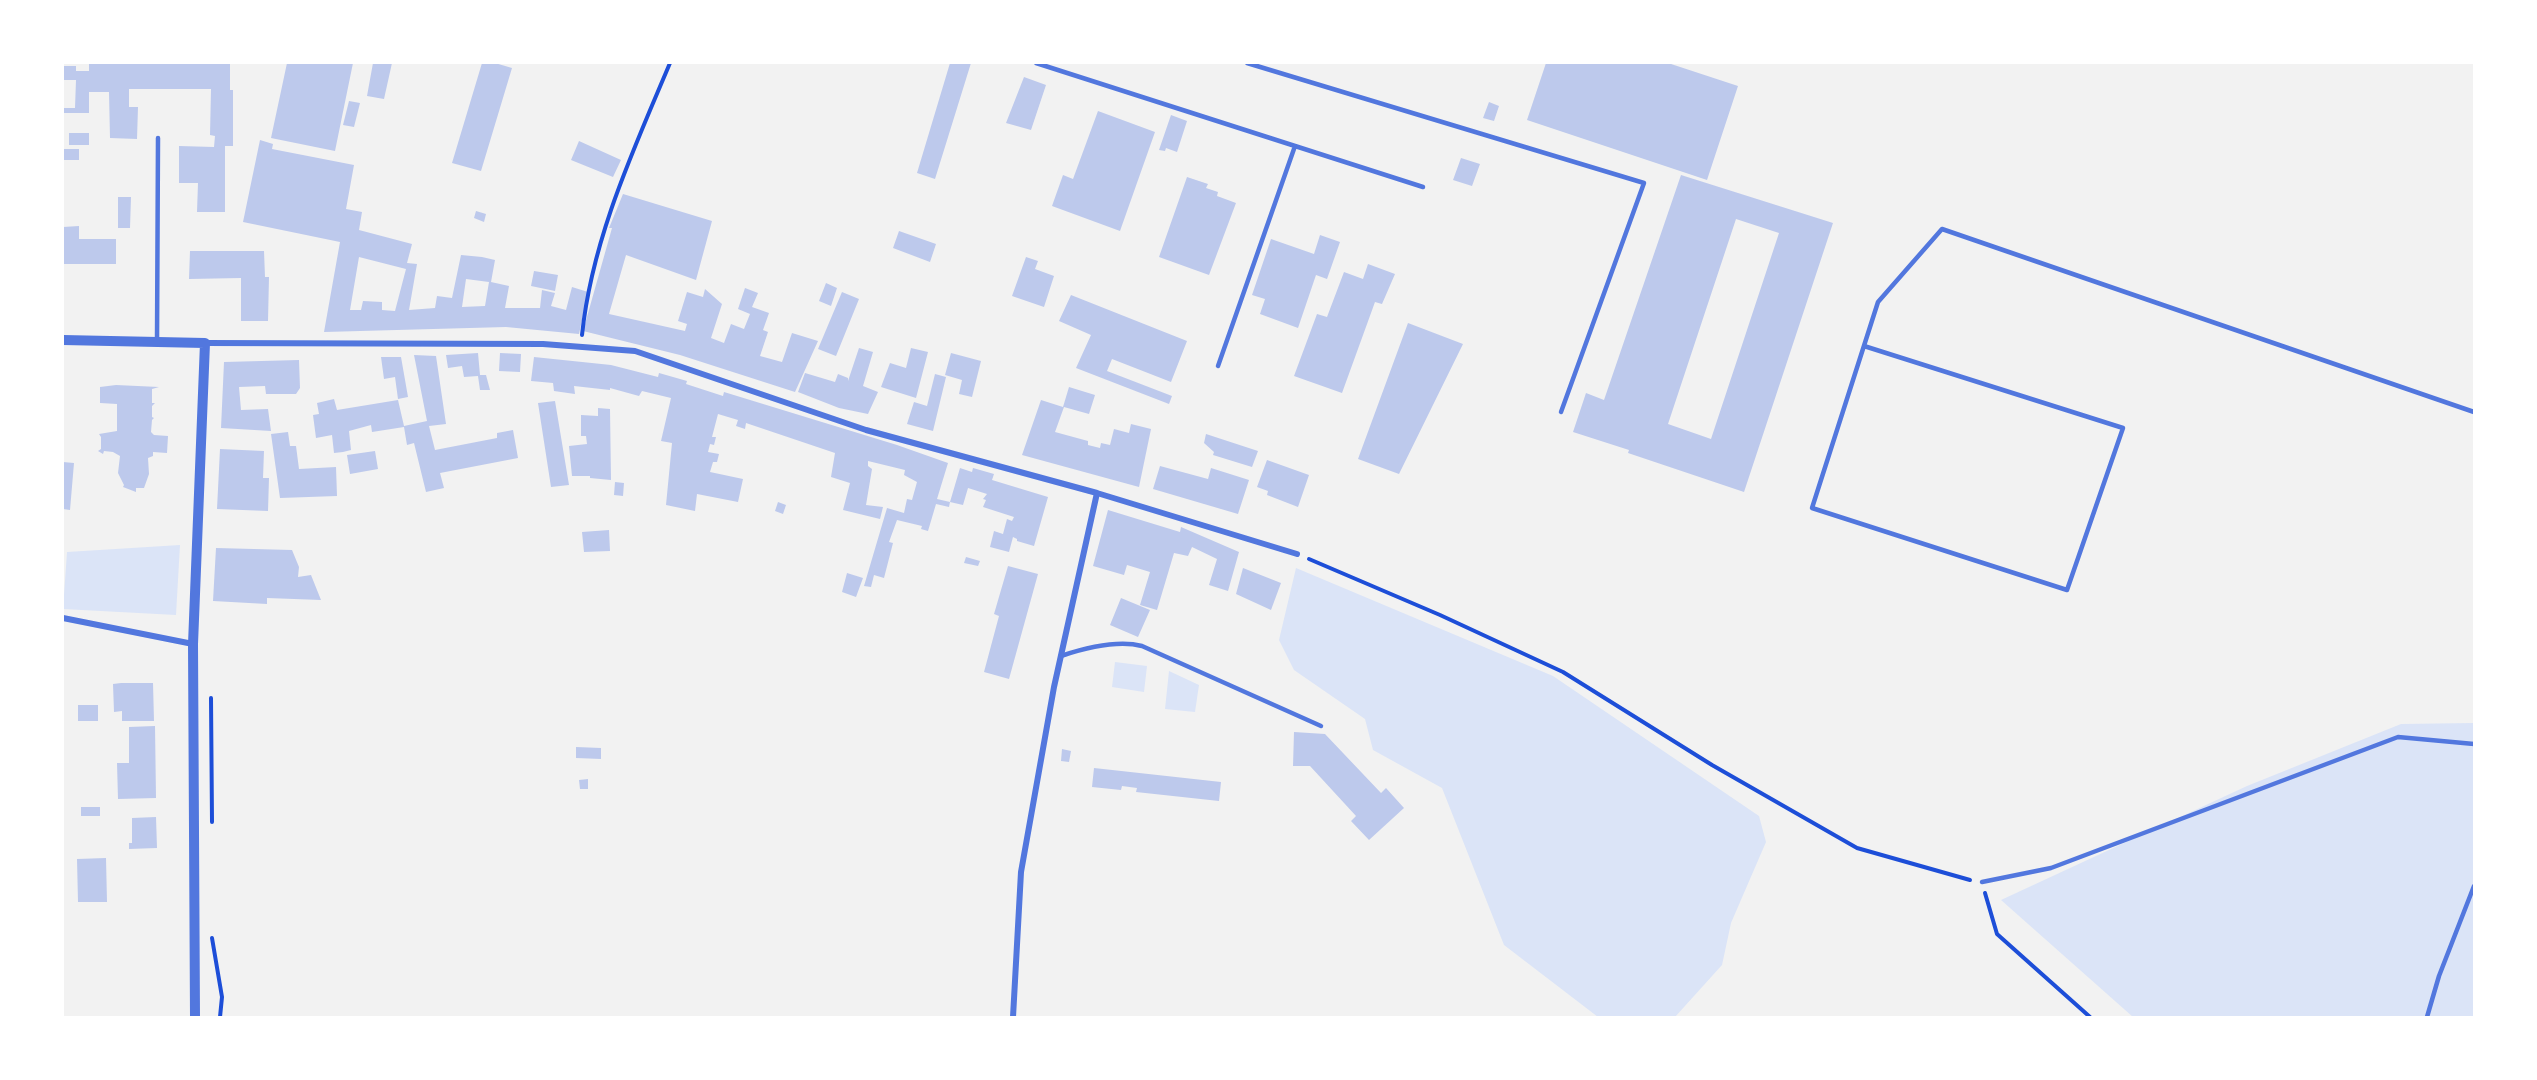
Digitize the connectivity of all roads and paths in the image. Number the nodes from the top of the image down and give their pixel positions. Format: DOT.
graph roads {
  1 [pos="670,63"];
  2 [pos="1036,63"];
  3 [pos="1247,63"];
  4 [pos="158,138"];
  5 [pos="1295,146"];
  6 [pos="1423,187"];
  7 [pos="63,340"];
  8 [pos="157,342"];
  9 [pos="206,343"];
  10 [pos="1864,346"];
  11 [pos="580,347"];
  12 [pos="1218,366"];
  13 [pos="1561,412"];
  14 [pos="2474,412"];
  15 [pos="1097,493"];
  16 [pos="1297,554"];
  17 [pos="63,618"];
  18 [pos="193,644"];
  19 [pos="1061,656"];
  20 [pos="194,694"];
  21 [pos="1321,726"];
  22 [pos="2474,744"];
  23 [pos="212,828"];
  24 [pos="1982,882"];
  25 [pos="2474,886"];
  26 [pos="212,933"];
  27 [pos="195,1017"];
  28 [pos="220,1017"];
  29 [pos="1012,1017"];
  30 [pos="2090,1017"];
  31 [pos="2427,1017"];
  1 -- 11 [label="path"];
  2 -- 5 [label="lane"];
  3 -- 13 [label="lane"];
  4 -- 8 [label="lane"];
  5 -- 6 [label="lane"];
  5 -- 12 [label="lane"];
  7 -- 8 [label="street"];
  8 -- 9 [label="street"];
  9 -- 11 [label="street"];
  9 -- 18 [label="street"];
  10 -- 10 [label="lane"];
  10 -- 14 [label="lane"];
  11 -- 15 [label="street"];
  15 -- 16 [label="street"];
  15 -- 19 [label="street"];
  16 -- 24 [label="path"];
  17 -- 18 [label="street"];
  18 -- 20 [label="street"];
  19 -- 21 [label="lane"];
  19 -- 29 [label="street"];
  20 -- 23 [label="path"];
  20 -- 27 [label="street"];
  22 -- 24 [label="lane"];
  24 -- 30 [label="path"];
  25 -- 31 [label="lane"];
  26 -- 28 [label="path"];
}
